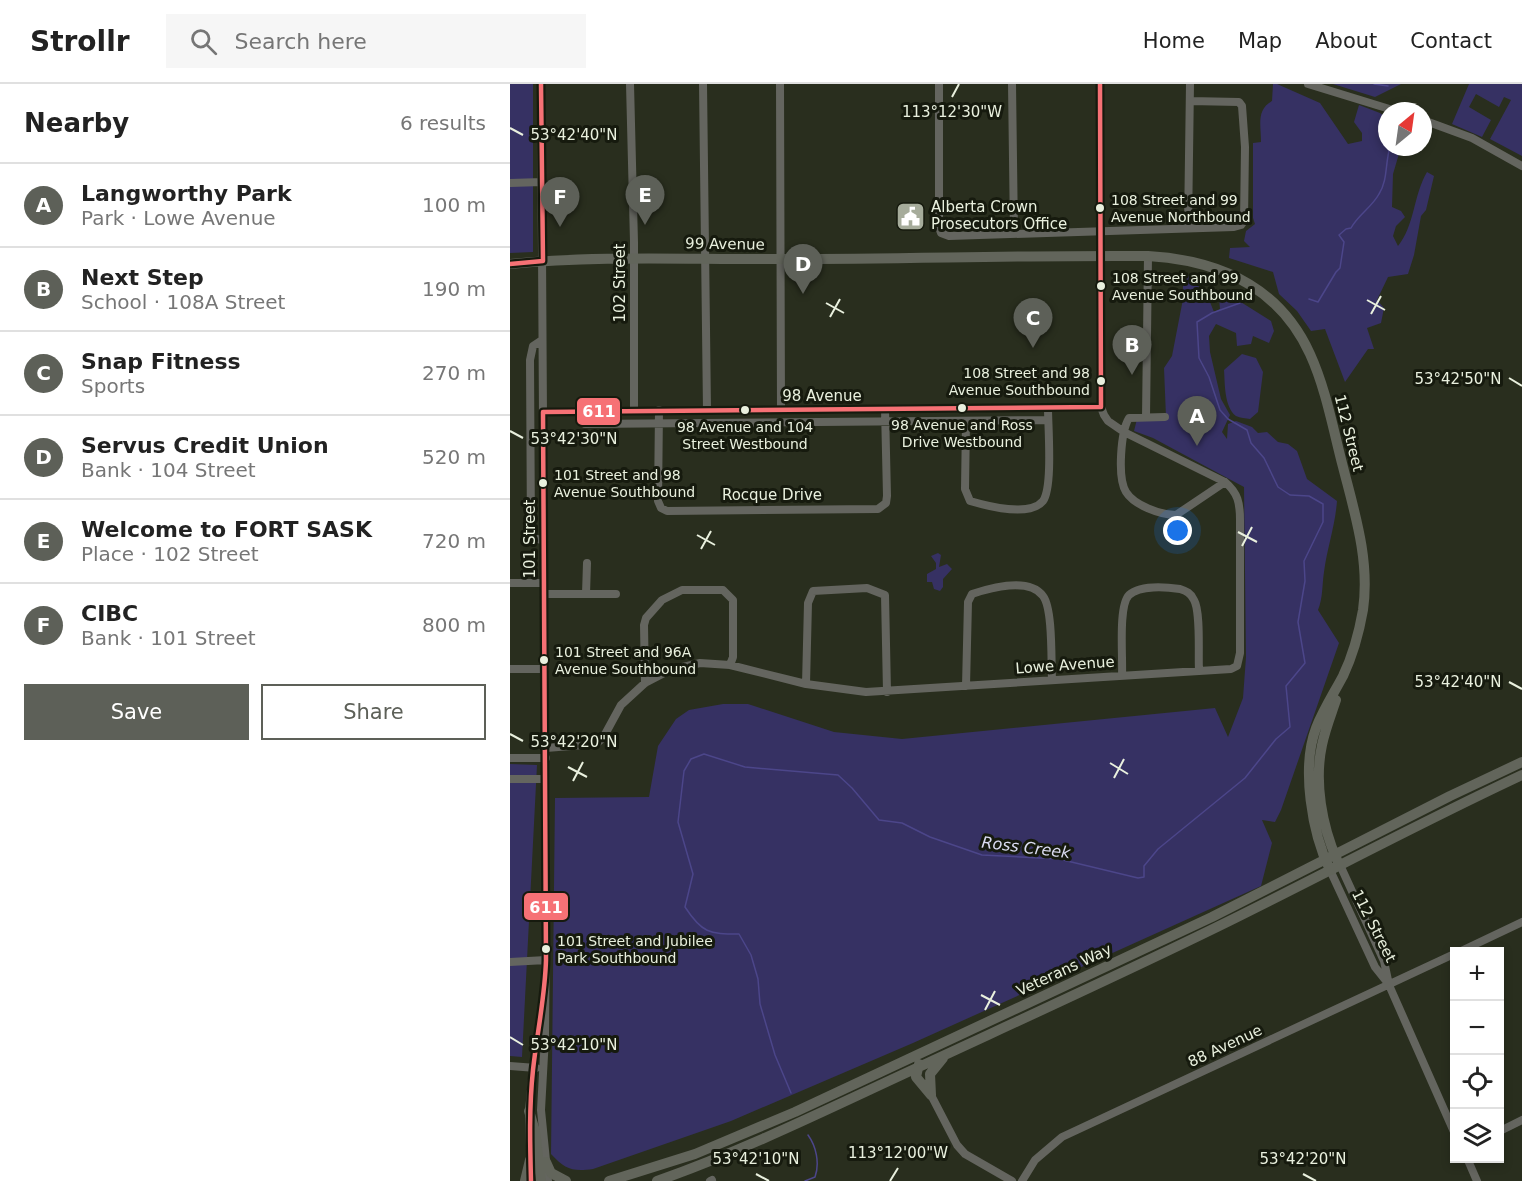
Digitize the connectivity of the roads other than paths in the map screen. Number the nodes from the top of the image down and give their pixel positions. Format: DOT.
graph roads {
  1 [pos="541,84"];
  2 [pos="630,84"];
  3 [pos="703,84"];
  4 [pos="780,84"];
  5 [pos="939,84"];
  6 [pos="1012,84"];
  7 [pos="1100,84"];
  8 [pos="1190,84"];
  9 [pos="1308,84"];
  10 [pos="1190,101"];
  11 [pos="1378,105"];
  12 [pos="1432,123"];
  13 [pos="1522,166"];
  14 [pos="542,182"];
  15 [pos="510,183"];
  16 [pos="1188,228"];
  17 [pos="1102,230"];
  18 [pos="1014,234"];
  19 [pos="1100,255"];
  20 [pos="1148,256"];
  21 [pos="632,258"];
  22 [pos="705,258"];
  23 [pos="780,259"];
  24 [pos="1191,260"];
  25 [pos="543,261"];
  26 [pos="510,264"];
  27 [pos="542,340"];
  28 [pos="1101,407"];
  29 [pos="1048,408"];
  30 [pos="781,409"];
  31 [pos="885,409"];
  32 [pos="659,410"];
  33 [pos="707,410"];
  34 [pos="634,411"];
  35 [pos="543,412"];
  36 [pos="585,412"];
  37 [pos="1146,417"];
  38 [pos="1165,417"];
  39 [pos="1048,420"];
  40 [pos="885,422"];
  41 [pos="966,422"];
  42 [pos="659,424"];
  43 [pos="1124,432"];
  44 [pos="1225,482"];
  45 [pos="544,541"];
  46 [pos="587,563"];
  47 [pos="510,583"];
  48 [pos="544,583"];
  49 [pos="544,594"];
  50 [pos="586,594"];
  51 [pos="616,594"];
  52 [pos="730,665"];
  53 [pos="510,669"];
  54 [pos="545,669"];
  55 [pos="1198,670"];
  56 [pos="1122,675"];
  57 [pos="1052,679"];
  58 [pos="645,683"];
  59 [pos="806,684"];
  60 [pos="966,686"];
  61 [pos="887,692"];
  62 [pos="546,747"];
  63 [pos="510,758"];
  64 [pos="546,758"];
  65 [pos="1522,762"];
  66 [pos="1522,775"];
  67 [pos="510,779"];
  68 [pos="545,779"];
  69 [pos="1330,856"];
  70 [pos="1335,868"];
  71 [pos="1522,922"];
  72 [pos="1468,947"];
  73 [pos="1450,956"];
  74 [pos="546,960"];
  75 [pos="510,962"];
  76 [pos="1389,985"];
  77 [pos="545,993"];
  78 [pos="923,1052"];
  79 [pos="949,1053"];
  80 [pos="510,1066"];
  81 [pos="918,1067"];
  82 [pos="533,1068"];
  83 [pos="544,1070"];
  84 [pos="931,1095"];
  85 [pos="529,1111"];
  86 [pos="1522,1120"];
  87 [pos="1450,1121"];
  88 [pos="1504,1129"];
  89 [pos="531,1160"];
  90 [pos="546,1162"];
  91 [pos="1469,1163"];
  92 [pos="656,1167"];
  93 [pos="525,1181"];
  94 [pos="531,1181"];
  95 [pos="541,1181"];
  96 [pos="548,1181"];
  97 [pos="566,1181"];
  98 [pos="609,1181"];
  99 [pos="626,1181"];
  100 [pos="657,1181"];
  101 [pos="1012,1181"];
  102 [pos="1022,1181"];
  103 [pos="1477,1181"];
  1 -- 14 [label="street, 101 Street"];
  2 -- 21 [label="street, 102 Street"];
  3 -- 22 [label="street"];
  4 -- 23 [label="street"];
  5 -- 18 [label="street"];
  6 -- 18 [label="street"];
  7 -- 17 [label="street"];
  8 -- 10 [label="street"];
  9 -- 11 [label="street"];
  10 -- 16 [label="street"];
  10 -- 16 [label="street"];
  12 -- 13 [label="street"];
  14 -- 15 [label="street"];
  14 -- 25 [label="street, 101 Street"];
  16 -- 17 [label="street"];
  17 -- 18 [label="street"];
  17 -- 19 [label="street"];
  19 -- 20 [label="main road, 99 Avenue"];
  19 -- 23 [label="main road, 99 Avenue"];
  19 -- 28 [label="street"];
  20 -- 24 [label="main road, 99 Avenue"];
  20 -- 37 [label="street"];
  21 -- 22 [label="main road, 99 Avenue"];
  21 -- 25 [label="main road, 99 Avenue"];
  21 -- 34 [label="street, 102 Street"];
  22 -- 23 [label="main road, 99 Avenue"];
  22 -- 33 [label="street"];
  23 -- 30 [label="street"];
  24 -- 69 [label="main road, 112 Street"];
  25 -- 26 [label="main road, 99 Avenue"];
  25 -- 27 [label="street, 101 Street"];
  27 -- 35 [label="street, 101 Street"];
  27 -- 45 [label="street"];
  28 -- 29 [label="street, 98 Avenue"];
  28 -- 43 [label="street"];
  29 -- 31 [label="street, 98 Avenue"];
  29 -- 39 [label="street"];
  30 -- 31 [label="street, 98 Avenue"];
  30 -- 33 [label="street, 98 Avenue"];
  31 -- 40 [label="street, Rocque Drive"];
  32 -- 33 [label="street, 98 Avenue"];
  32 -- 34 [label="street, 98 Avenue"];
  32 -- 42 [label="street, Rocque Drive"];
  34 -- 36 [label="street, 98 Avenue"];
  35 -- 36 [label="street, 98 Avenue"];
  35 -- 45 [label="street, 101 Street"];
  36 -- 42 [label="street"];
  37 -- 38 [label="street"];
  37 -- 43 [label="street"];
  39 -- 41 [label="street"];
  39 -- 41 [label="street"];
  40 -- 41 [label="street"];
  40 -- 42 [label="street"];
  40 -- 42 [label="street, Rocque Drive"];
  43 -- 44 [label="street"];
  43 -- 44 [label="street"];
  44 -- 55 [label="street, Lowe Avenue"];
  45 -- 48 [label="street, 101 Street"];
  46 -- 50 [label="street"];
  47 -- 48 [label="street"];
  48 -- 49 [label="street, 101 Street"];
  49 -- 50 [label="street"];
  49 -- 54 [label="street, 101 Street"];
  50 -- 51 [label="street"];
  52 -- 58 [label="street, Lowe Avenue"];
  52 -- 58 [label="street"];
  52 -- 59 [label="street, Lowe Avenue"];
  53 -- 54 [label="street"];
  54 -- 62 [label="street, 101 Street"];
  55 -- 56 [label="street, Lowe Avenue"];
  55 -- 56 [label="street"];
  56 -- 57 [label="street, Lowe Avenue"];
  57 -- 60 [label="street, Lowe Avenue"];
  57 -- 60 [label="street"];
  58 -- 62 [label="street, Lowe Avenue"];
  59 -- 61 [label="street, Lowe Avenue"];
  59 -- 61 [label="street"];
  60 -- 61 [label="street, Lowe Avenue"];
  62 -- 64 [label="street, 101 Street"];
  63 -- 64 [label="street"];
  64 -- 68 [label="street, 101 Street"];
  65 -- 69 [label="main road, Veterans Way"];
  66 -- 70 [label="main road, Veterans Way"];
  67 -- 68 [label="street"];
  68 -- 74 [label="street, 101 Street"];
  69 -- 70 [label="main road, 112 Street"];
  69 -- 78 [label="main road, Veterans Way"];
  70 -- 76 [label="street, 112 Street"];
  70 -- 79 [label="main road, Veterans Way"];
  71 -- 72 [label="street"];
  73 -- 76 [label="street, 88 Avenue"];
  74 -- 75 [label="street"];
  74 -- 77 [label="street, 101 Street"];
  76 -- 87 [label="street, 112 Street"];
  76 -- 102 [label="street, 88 Avenue"];
  77 -- 82 [label="street, 101 Street"];
  77 -- 83 [label="street, 101 Street"];
  78 -- 81 [label="main road"];
  78 -- 92 [label="main road, Veterans Way"];
  79 -- 81 [label="main road, Veterans Way"];
  79 -- 84 [label="main road"];
  80 -- 82 [label="street"];
  81 -- 84 [label="main road"];
  81 -- 100 [label="main road, Veterans Way"];
  82 -- 83 [label="street"];
  82 -- 85 [label="street, 101 Street"];
  83 -- 90 [label="street, 101 Street"];
  84 -- 101 [label="street"];
  85 -- 89 [label="street, 101 Street"];
  85 -- 95 [label="main road"];
  86 -- 88 [label="street"];
  89 -- 93 [label="main road"];
  89 -- 94 [label="street, 101 Street"];
  90 -- 96 [label="street, 101 Street"];
  90 -- 97 [label="main road"];
  91 -- 103 [label="street"];
  92 -- 98 [label="main road, Veterans Way"];
  92 -- 99 [label="main road"];
}
